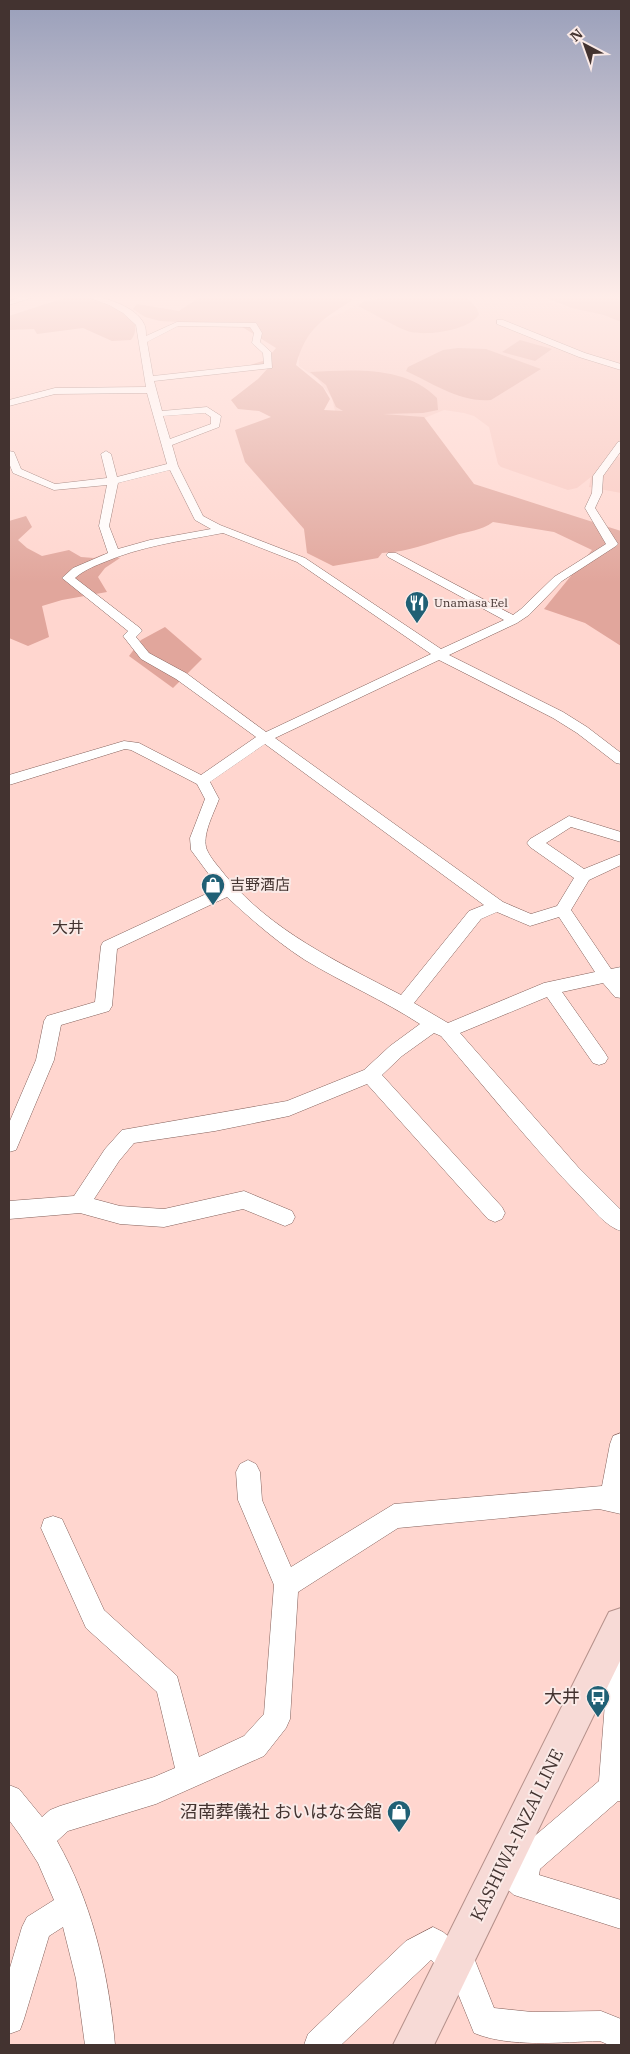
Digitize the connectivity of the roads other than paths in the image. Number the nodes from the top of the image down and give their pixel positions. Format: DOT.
graph roads {
  1 [pos="52,392"];
  2 [pos="152,392"];
  3 [pos="9,403"];
  4 [pos="158,414"];
  5 [pos="167,444"];
  6 [pos="621,444"];
  7 [pos="10,454"];
  8 [pos="106,454"];
  9 [pos="173,466"];
  10 [pos="114,481"];
  11 [pos="223,530"];
  12 [pos="114,554"];
  13 [pos="392,556"];
  14 [pos="513,620"];
  15 [pos="439,654"];
  16 [pos="266,737"];
  17 [pos="621,760"];
  18 [pos="9,780"];
  19 [pos="202,781"];
  20 [pos="621,837"];
  21 [pos="621,859"];
  22 [pos="584,876"];
  23 [pos="229,890"];
  24 [pos="497,906"];
  25 [pos="563,910"];
  26 [pos="613,974"];
  27 [pos="550,988"];
  28 [pos="621,992"];
  29 [pos="403,1004"];
  30 [pos="440,1028"];
  31 [pos="599,1058"];
  32 [pos="370,1075"];
  33 [pos="9,1144"];
  34 [pos="80,1204"];
  35 [pos="9,1210"];
  36 [pos="494,1213"];
  37 [pos="285,1217"];
  38 [pos="621,1222"];
  39 [pos="621,1444"];
  40 [pos="248,1472"];
  41 [pos="616,1501"];
  42 [pos="53,1528"];
  43 [pos="286,1585"];
  44 [pos="621,1624"];
  45 [pos="612,1664"];
  46 [pos="190,1775"];
  47 [pos="617,1787"];
  48 [pos="9,1799"];
  49 [pos="38,1838"];
  50 [pos="513,1875"];
  51 [pos="71,1906"];
  52 [pos="621,1914"];
  53 [pos="454,1961"];
  54 [pos="9,2019"];
  55 [pos="621,2035"];
  56 [pos="100,2045"];
  57 [pos="319,2045"];
  58 [pos="413,2045"];
  1 -- 3 [label="street"];
  2 -- 4 [label="street"];
  4 -- 5 [label="street"];
  4 -- 5 [label="street"];
  5 -- 9 [label="street"];
  6 -- 14 [label="street"];
  7 -- 10 [label="street"];
  8 -- 10 [label="street"];
  9 -- 10 [label="street"];
  9 -- 11 [label="street"];
  10 -- 12 [label="street"];
  11 -- 12 [label="street"];
  11 -- 15 [label="street"];
  12 -- 16 [label="street"];
  13 -- 14 [label="street"];
  14 -- 15 [label="street"];
  15 -- 16 [label="street"];
  15 -- 17 [label="street"];
  16 -- 19 [label="street"];
  16 -- 24 [label="street"];
  18 -- 19 [label="street"];
  19 -- 23 [label="street"];
  20 -- 22 [label="street"];
  21 -- 22 [label="street"];
  22 -- 25 [label="street"];
  23 -- 29 [label="street"];
  23 -- 33 [label="street"];
  24 -- 25 [label="street"];
  24 -- 29 [label="street"];
  25 -- 26 [label="street"];
  26 -- 27 [label="street"];
  26 -- 28 [label="street"];
  27 -- 30 [label="street"];
  27 -- 31 [label="street"];
  29 -- 30 [label="street"];
  30 -- 32 [label="street"];
  30 -- 38 [label="street"];
  32 -- 34 [label="street"];
  32 -- 36 [label="street"];
  34 -- 35 [label="street"];
  34 -- 37 [label="street"];
  39 -- 41 [label="street"];
  40 -- 43 [label="street"];
  41 -- 43 [label="street"];
  42 -- 46 [label="street"];
  43 -- 46 [label="street"];
  44 -- 45 [label="main road, KASHIWA-INZAI LINE"];
  45 -- 47 [label="street"];
  45 -- 50 [label="main road, KASHIWA-INZAI LINE"];
  46 -- 49 [label="street"];
  47 -- 50 [label="street"];
  48 -- 49 [label="street"];
  49 -- 51 [label="street"];
  50 -- 52 [label="street"];
  50 -- 53 [label="main road, KASHIWA-INZAI LINE"];
  51 -- 54 [label="street"];
  51 -- 56 [label="street"];
  53 -- 55 [label="street"];
  53 -- 57 [label="street"];
  53 -- 58 [label="main road, KASHIWA-INZAI LINE"];
}
